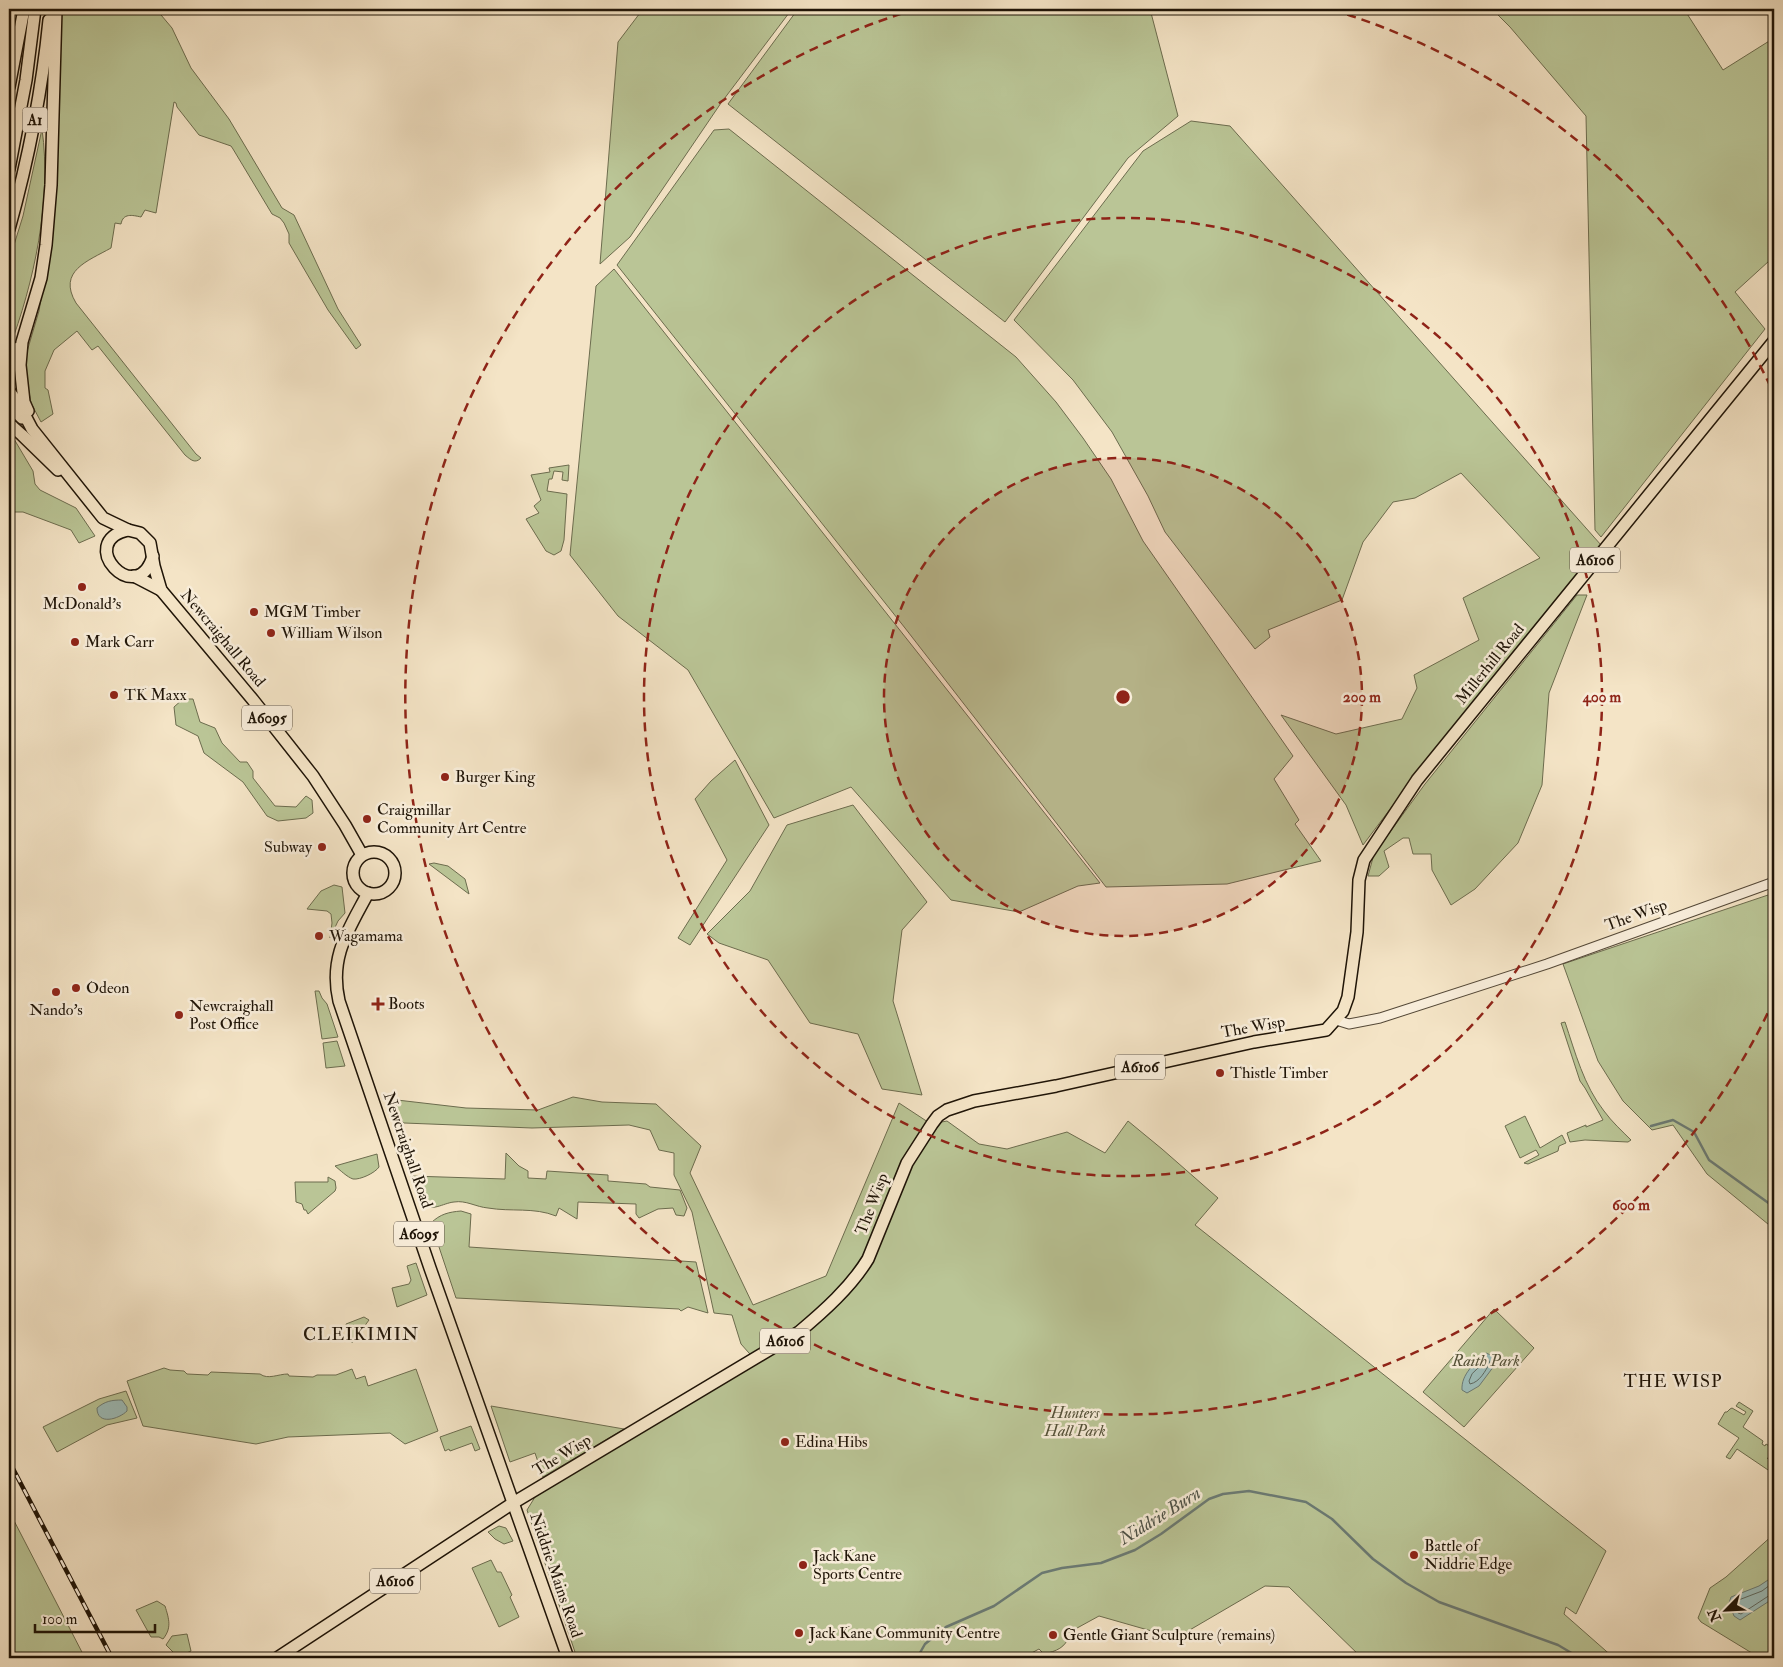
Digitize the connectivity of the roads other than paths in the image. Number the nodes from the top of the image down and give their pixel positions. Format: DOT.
graph roads {
  1 [pos="24,9"];
  2 [pos="35,9"];
  3 [pos="50,9"];
  4 [pos="56,9"];
  5 [pos="9,88"];
  6 [pos="9,169"];
  7 [pos="9,229"];
  8 [pos="1774,341"];
  9 [pos="22,342"];
  10 [pos="9,371"];
  11 [pos="9,391"];
  12 [pos="9,405"];
  13 [pos="9,425"];
  14 [pos="32,428"];
  15 [pos="43,442"];
  16 [pos="80,490"];
  17 [pos="103,518"];
  18 [pos="128,530"];
  19 [pos="109,544"];
  20 [pos="153,556"];
  21 [pos="134,576"];
  22 [pos="161,590"];
  23 [pos="362,855"];
  24 [pos="1774,882"];
  25 [pos="368,894"];
  26 [pos="1336,1020"];
  27 [pos="513,1503"];
  28 [pos="277,1658"];
  29 [pos="568,1658"];
  1 -- 5 [label="main road"];
  2 -- 6 [label="main road, A1"];
  3 -- 7 [label="main road, A1"];
  4 -- 9 [label="main road"];
  8 -- 26 [label="main road, Millerhill Road / A6106"];
  9 -- 10 [label="main road"];
  9 -- 15 [label="main road"];
  11 -- 14 [label="main road, Newcraighall Road / A6095"];
  12 -- 14 [label="main road, Newcraighall Road / A6095"];
  13 -- 16 [label="main road"];
  14 -- 15 [label="main road, Newcraighall Road / A6095"];
  15 -- 16 [label="main road, Newcraighall Road / A6095"];
  16 -- 17 [label="main road, Newcraighall Road / A6095"];
  17 -- 18 [label="main road, Newcraighall Road / A6095"];
  17 -- 19 [label="main road, Newcraighall Road / A6095"];
  18 -- 19 [label="main road"];
  18 -- 20 [label="main road, Newcraighall Road / A6095"];
  19 -- 21 [label="main road, Newcraighall Road / A6095"];
  20 -- 21 [label="main road"];
  20 -- 22 [label="main road, Newcraighall Road / A6095"];
  21 -- 22 [label="main road, Newcraighall Road / A6095"];
  22 -- 23 [label="main road, Newcraighall Road / A6095"];
  23 -- 25 [label="main road"];
  23 -- 25 [label="main road"];
  24 -- 26 [label="street, The Wisp"];
  25 -- 27 [label="main road, Newcraighall Road / A6095"];
  26 -- 27 [label="main road, The Wisp / A6106"];
  27 -- 28 [label="main road, A6106"];
  27 -- 29 [label="main road, Niddrie Mains Road / A6095"];
}
